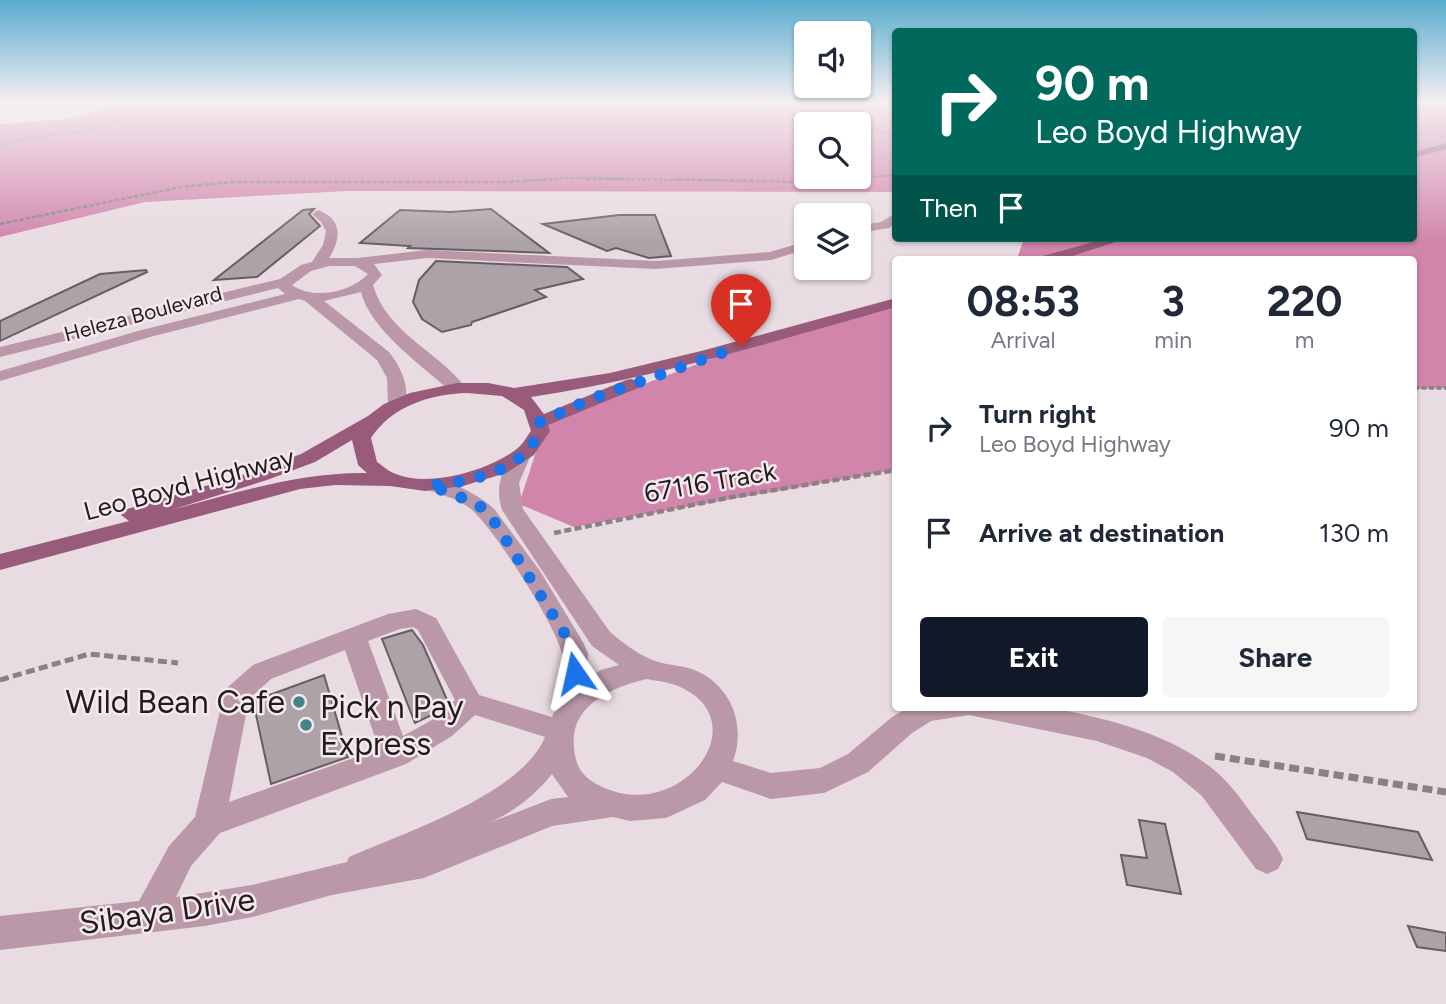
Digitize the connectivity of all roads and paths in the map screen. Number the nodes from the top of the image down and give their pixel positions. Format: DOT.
graph roads {
  1 [pos="1436,149"];
  2 [pos="1417,154"];
  3 [pos="892,175"];
  4 [pos="318,214"];
  5 [pos="892,220"];
  6 [pos="0,224"];
  7 [pos="871,227"];
  8 [pos="1108,242"];
  9 [pos="794,249"];
  10 [pos="328,250"];
  11 [pos="421,254"];
  12 [pos="1059,256"];
  13 [pos="341,261"];
  14 [pos="359,262"];
  15 [pos="317,265"];
  16 [pos="370,277"];
  17 [pos="285,282"];
  18 [pos="304,296"];
  19 [pos="892,303"];
  20 [pos="764,339"];
  21 [pos="0,352"];
  22 [pos="0,376"];
  23 [pos="457,387"];
  24 [pos="1417,388"];
  25 [pos="1446,388"];
  26 [pos="513,394"];
  27 [pos="397,404"];
  28 [pos="375,418"];
  29 [pos="540,422"];
  30 [pos="520,457"];
  31 [pos="892,471"];
  32 [pos="395,480"];
  33 [pos="429,485"];
  34 [pos="533,538"];
  35 [pos="0,560"];
  36 [pos="353,636"];
  37 [pos="178,663"];
  38 [pos="647,669"];
  39 [pos="0,680"];
  40 [pos="470,703"];
  41 [pos="925,711"];
  42 [pos="1006,711"];
  43 [pos="560,730"];
  44 [pos="396,755"];
  45 [pos="1211,755"];
  46 [pos="716,768"];
  47 [pos="1446,792"];
  48 [pos="610,805"];
  49 [pos="209,823"];
  50 [pos="1267,859"];
  51 [pos="332,880"];
  52 [pos="149,916"];
  53 [pos="0,933"];
  1 -- 2 [label="main road"];
  3 -- 6 [label="path"];
  4 -- 10 [label="street"];
  5 -- 7 [label="street"];
  8 -- 12 [label="main road"];
  9 -- 11 [label="street"];
  10 -- 13 [label="street"];
  10 -- 15 [label="street"];
  11 -- 14 [label="street"];
  11 -- 16 [label="street"];
  13 -- 14 [label="street, Heleza Boulevard"];
  13 -- 15 [label="street, Heleza Boulevard"];
  14 -- 16 [label="street, Heleza Boulevard"];
  15 -- 17 [label="street, Heleza Boulevard"];
  16 -- 18 [label="street, Heleza Boulevard"];
  16 -- 23 [label="street"];
  17 -- 18 [label="street"];
  17 -- 21 [label="street, Heleza Boulevard"];
  18 -- 22 [label="street, Heleza Boulevard"];
  18 -- 27 [label="street"];
  19 -- 20 [label="main road, Leo Boyd Highway"];
  20 -- 26 [label="main road, Leo Boyd Highway"];
  20 -- 29 [label="main road, Leo Boyd Highway"];
  23 -- 26 [label="main road, Leo Boyd Highway"];
  23 -- 27 [label="main road, Leo Boyd Highway"];
  24 -- 25 [label="path"];
  26 -- 29 [label="main road"];
  27 -- 28 [label="main road, Leo Boyd Highway"];
  28 -- 32 [label="main road, Leo Boyd Highway"];
  28 -- 35 [label="main road, Leo Boyd Highway"];
  29 -- 30 [label="main road"];
  30 -- 33 [label="main road, Leo Boyd Highway"];
  30 -- 34 [label="street, Sibaya Drive"];
  31 -- 34 [label="path, 67116 Track"];
  32 -- 33 [label="main road, Leo Boyd Highway"];
  32 -- 35 [label="main road, Leo Boyd Highway"];
  33 -- 43 [label="street, Sibaya Drive"];
  34 -- 38 [label="street, Sibaya Drive"];
  36 -- 40 [label="street"];
  36 -- 44 [label="street"];
  36 -- 49 [label="street"];
  37 -- 39 [label="path"];
  38 -- 43 [label="street, Sibaya Drive"];
  38 -- 46 [label="street, Sibaya Drive"];
  40 -- 43 [label="street"];
  40 -- 44 [label="street"];
  41 -- 46 [label="street"];
  42 -- 50 [label="street"];
  43 -- 48 [label="street, Sibaya Drive"];
  43 -- 51 [label="street, Sibaya Drive"];
  44 -- 49 [label="street"];
  45 -- 47 [label="path"];
  46 -- 48 [label="street, Sibaya Drive"];
  48 -- 51 [label="street, Sibaya Drive"];
  49 -- 52 [label="street"];
  51 -- 52 [label="street, Sibaya Drive"];
  52 -- 53 [label="street, Sibaya Drive"];
}
